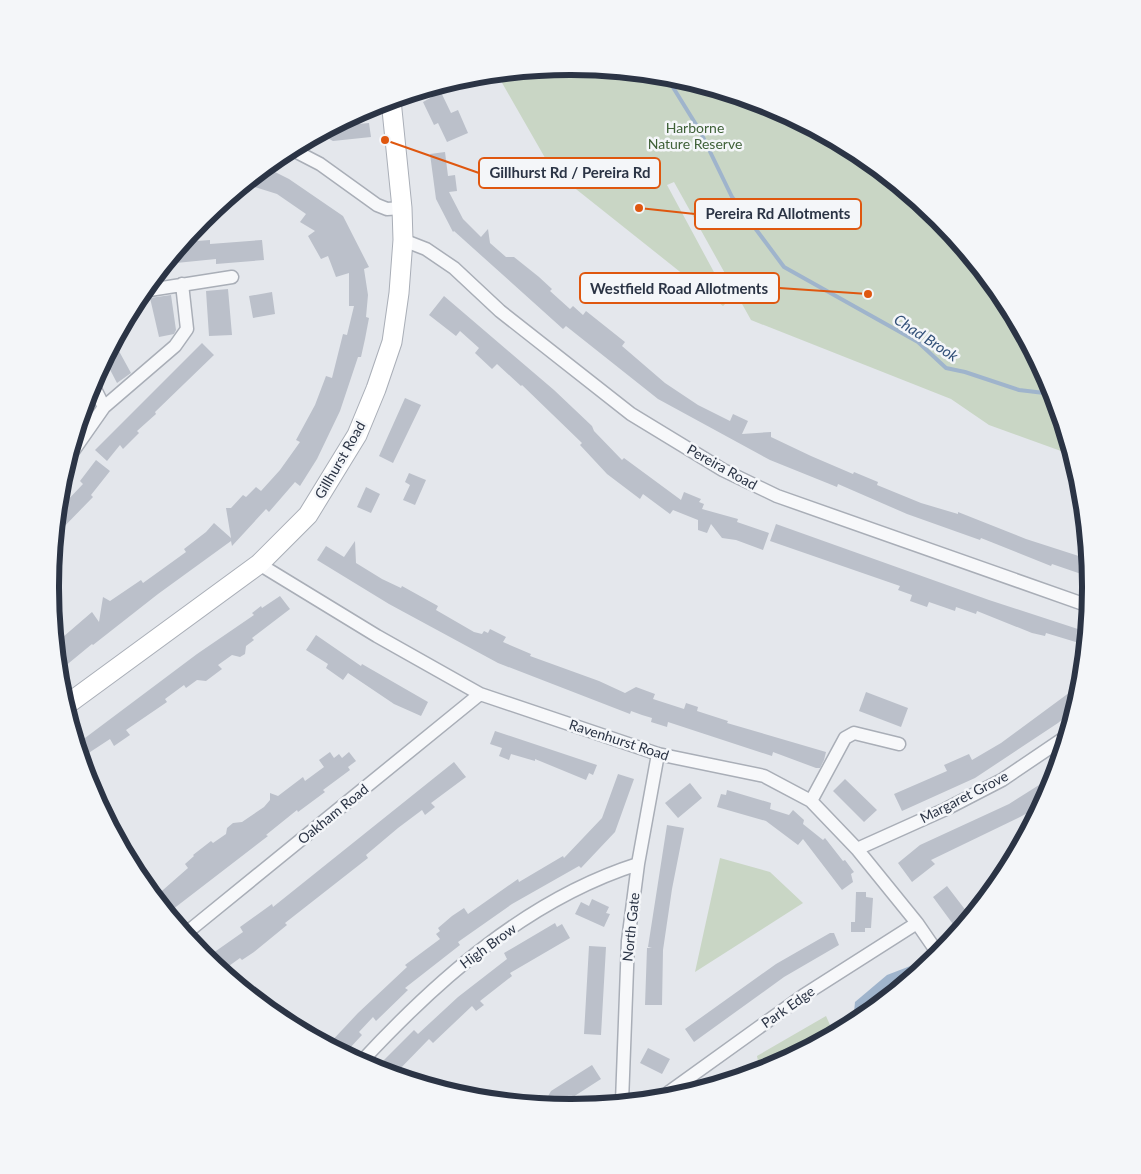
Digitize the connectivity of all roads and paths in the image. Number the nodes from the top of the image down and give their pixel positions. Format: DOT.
graph roads {
  1 [pos="391,108"];
  2 [pos="299,153"];
  3 [pos="402,208"];
  4 [pos="403,240"];
  5 [pos="232,277"];
  6 [pos="182,284"];
  7 [pos="155,289"];
  8 [pos="97,393"];
  9 [pos="104,407"];
  10 [pos="81,439"];
  11 [pos="259,564"];
  12 [pos="1082,603"];
  13 [pos="480,694"];
  14 [pos="72,701"];
  15 [pos="1058,742"];
  16 [pos="899,744"];
  17 [pos="658,754"];
  18 [pos="811,801"];
  19 [pos="857,849"];
  20 [pos="638,864"];
  21 [pos="917,923"];
  22 [pos="191,929"];
  23 [pos="933,948"];
  24 [pos="367,1056"];
  25 [pos="675,1088"];
  26 [pos="623,1096"];
  1 -- 3 [label="street, Gillhurst Road"];
  2 -- 3 [label="street"];
  3 -- 4 [label="street, Gillhurst Road"];
  4 -- 11 [label="street, Gillhurst Road"];
  4 -- 12 [label="street, Pereira Road"];
  5 -- 6 [label="street"];
  6 -- 7 [label="street"];
  6 -- 9 [label="street"];
  8 -- 9 [label="street"];
  9 -- 10 [label="street"];
  11 -- 13 [label="street, Ravenhurst Road"];
  11 -- 14 [label="street, Gillhurst Road"];
  13 -- 17 [label="street, Ravenhurst Road"];
  13 -- 22 [label="street, Oakham Road"];
  15 -- 19 [label="street, Margaret Grove"];
  16 -- 18 [label="street"];
  17 -- 18 [label="street, Ravenhurst Road"];
  17 -- 20 [label="street, North Gate"];
  18 -- 19 [label="street, Ravenhurst Road"];
  19 -- 21 [label="street, Ravenhurst Road"];
  20 -- 24 [label="street, High Brow"];
  20 -- 26 [label="street, North Gate"];
  21 -- 23 [label="street, Ravenhurst Road"];
  21 -- 25 [label="street, Park Edge"];
}
